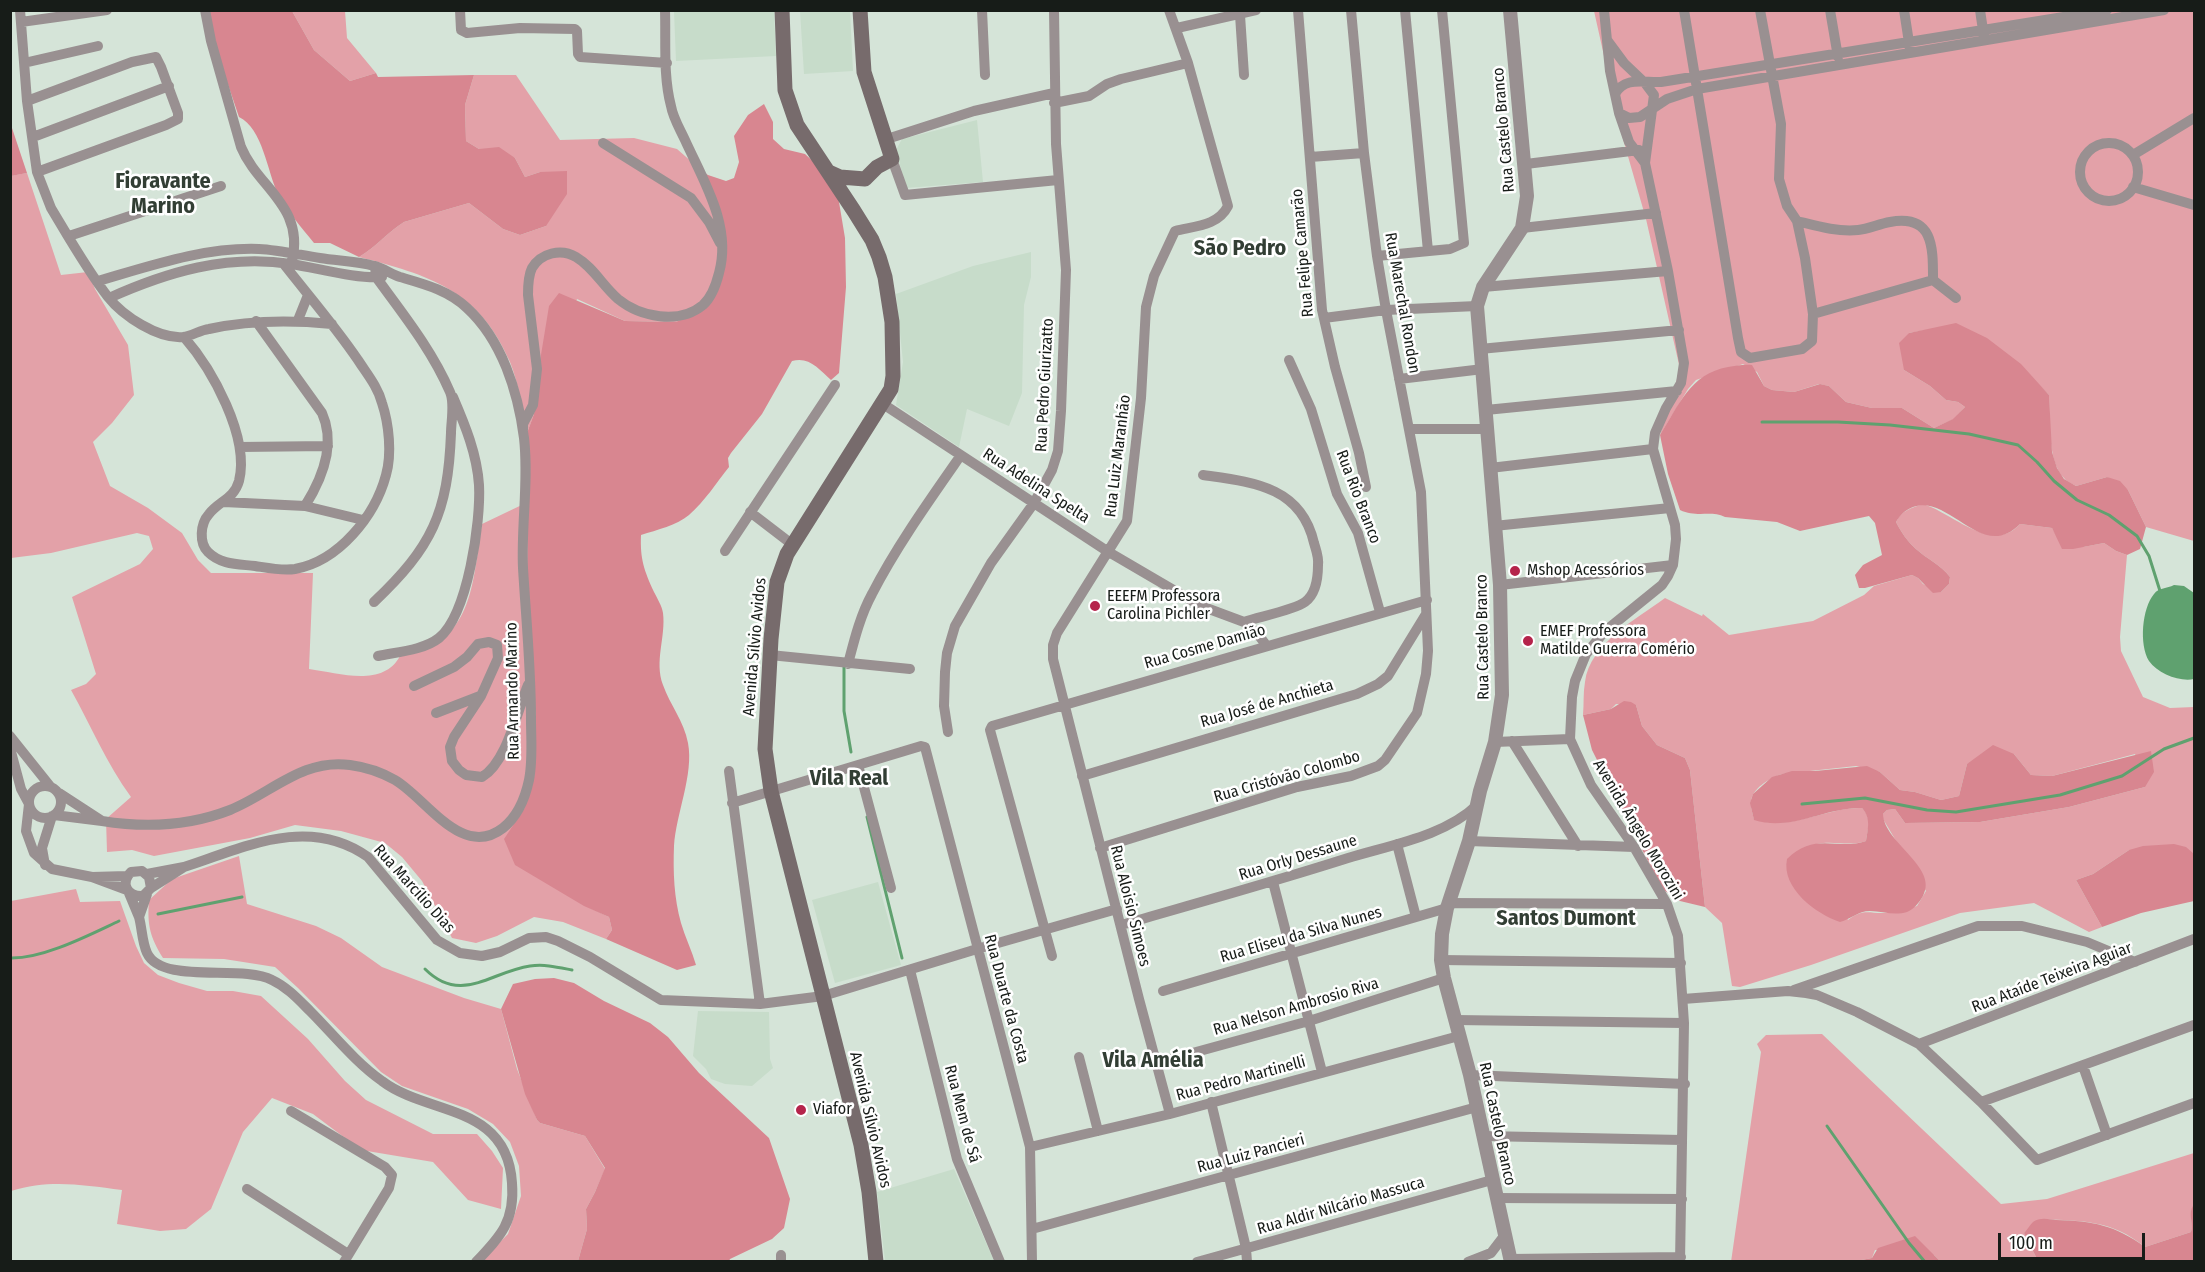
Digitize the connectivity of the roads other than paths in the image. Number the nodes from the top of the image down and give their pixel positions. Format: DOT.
graph roads {
  1 [pos="20,10"];
  2 [pos="107,10"];
  3 [pos="205,10"];
  4 [pos="460,10"];
  5 [pos="665,10"];
  6 [pos="782,10"];
  7 [pos="860,10"];
  8 [pos="982,10"];
  9 [pos="1054,10"];
  10 [pos="1169,10"];
  11 [pos="1256,10"];
  12 [pos="1298,10"];
  13 [pos="1351,10"];
  14 [pos="1405,10"];
  15 [pos="1442,10"];
  16 [pos="1510,10"];
  17 [pos="1604,10"];
  18 [pos="1684,10"];
  19 [pos="1760,10"];
  20 [pos="1830,10"];
  21 [pos="1904,10"];
  22 [pos="1980,10"];
  23 [pos="2107,10"];
  24 [pos="2164,10"];
  25 [pos="1240,15"];
  26 [pos="2056,19"];
  27 [pos="21,22"];
  28 [pos="1177,28"];
  29 [pos="1984,35"];
  30 [pos="1607,40"];
  31 [pos="98,46"];
  32 [pos="1910,47"];
  33 [pos="1837,53"];
  34 [pos="24,63"];
  35 [pos="667,63"];
  36 [pos="1188,63"];
  37 [pos="1769,63"];
  38 [pos="1839,65"];
  39 [pos="985,75"];
  40 [pos="1244,75"];
  41 [pos="1695,76"];
  42 [pos="1772,76"];
  43 [pos="1645,83"];
  44 [pos="169,86"];
  45 [pos="1698,90"];
  46 [pos="1615,94"];
  47 [pos="1054,98"];
  48 [pos="27,101"];
  49 [pos="1654,107"];
  50 [pos="1619,113"];
  51 [pos="2194,118"];
  52 [pos="33,137"];
  53 [pos="887,139"];
  54 [pos="603,143"];
  55 [pos="1646,149"];
  56 [pos="1634,150"];
  57 [pos="1364,153"];
  58 [pos="2133,155"];
  59 [pos="1310,157"];
  60 [pos="892,159"];
  61 [pos="1645,162"];
  62 [pos="1526,164"];
  63 [pos="37,172"];
  64 [pos="829,172"];
  65 [pos="865,179"];
  66 [pos="1058,180"];
  67 [pos="221,186"];
  68 [pos="2133,187"];
  69 [pos="2194,205"];
  70 [pos="853,210"];
  71 [pos="1656,213"];
  72 [pos="1797,221"];
  73 [pos="1522,228"];
  74 [pos="69,236"];
  75 [pos="723,249"];
  76 [pos="1428,251"];
  77 [pos="1377,256"];
  78 [pos="289,260"];
  79 [pos="1668,271"];
  80 [pos="375,272"];
  81 [pos="1933,280"];
  82 [pos="98,281"];
  83 [pos="1483,287"];
  84 [pos="308,295"];
  85 [pos="109,298"];
  86 [pos="1956,298"];
  87 [pos="1477,306"];
  88 [pos="1386,310"];
  89 [pos="1813,314"];
  90 [pos="1324,318"];
  91 [pos="298,320"];
  92 [pos="256,321"];
  93 [pos="332,324"];
  94 [pos="1679,330"];
  95 [pos="184,337"];
  96 [pos="1480,349"];
  97 [pos="1288,360"];
  98 [pos="1483,369"];
  99 [pos="1399,379"];
  100 [pos="835,385"];
  101 [pos="1677,391"];
  102 [pos="452,395"];
  103 [pos="883,404"];
  104 [pos="1486,410"];
  105 [pos="1409,429"];
  106 [pos="1488,429"];
  107 [pos="524,436"];
  108 [pos="328,446"];
  109 [pos="240,447"];
  110 [pos="1653,449"];
  111 [pos="961,455"];
  112 [pos="1490,468"];
  113 [pos="1203,475"];
  114 [pos="1366,487"];
  115 [pos="224,502"];
  116 [pos="1034,503"];
  117 [pos="305,506"];
  118 [pos="1670,508"];
  119 [pos="750,512"];
  120 [pos="363,520"];
  121 [pos="1494,526"];
  122 [pos="793,545"];
  123 [pos="725,551"];
  124 [pos="1107,551"];
  125 [pos="1673,565"];
  126 [pos="1500,585"];
  127 [pos="1427,600"];
  128 [pos="374,602"];
  129 [pos="1380,612"];
  130 [pos="1426,613"];
  131 [pos="1244,622"];
  132 [pos="1266,645"];
  133 [pos="770,655"];
  134 [pos="378,656"];
  135 [pos="848,664"];
  136 [pos="910,669"];
  137 [pos="531,679"];
  138 [pos="414,686"];
  139 [pos="481,696"];
  140 [pos="1064,705"];
  141 [pos="436,713"];
  142 [pos="948,732"];
  143 [pos="10,736"];
  144 [pos="1570,739"];
  145 [pos="1512,741"];
  146 [pos="1495,742"];
  147 [pos="10,748"];
  148 [pos="27,756"];
  149 [pos="14,763"];
  150 [pos="858,765"];
  151 [pos="729,771"];
  152 [pos="1082,776"];
  153 [pos="55,789"];
  154 [pos="771,791"];
  155 [pos="732,803"];
  156 [pos="29,804"];
  157 [pos="1478,805"];
  158 [pos="53,816"];
  159 [pos="102,821"];
  160 [pos="1469,841"];
  161 [pos="1397,844"];
  162 [pos="1578,846"];
  163 [pos="1634,847"];
  164 [pos="1100,848"];
  165 [pos="45,865"];
  166 [pos="184,867"];
  167 [pos="147,874"];
  168 [pos="128,876"];
  169 [pos="92,877"];
  170 [pos="1273,882"];
  171 [pos="891,888"];
  172 [pos="149,891"];
  173 [pos="128,892"];
  174 [pos="1667,904"];
  175 [pos="1448,906"];
  176 [pos="1117,909"];
  177 [pos="139,917"];
  178 [pos="1416,917"];
  179 [pos="1121,925"];
  180 [pos="1046,929"];
  181 [pos="2194,939"];
  182 [pos="977,949"];
  183 [pos="1291,953"];
  184 [pos="1052,956"];
  185 [pos="1442,960"];
  186 [pos="2135,962"];
  187 [pos="1681,963"];
  188 [pos="910,970"];
  189 [pos="1444,978"];
  190 [pos="1163,991"];
  191 [pos="1788,991"];
  192 [pos="823,996"];
  193 [pos="1683,999"];
  194 [pos="760,1004"];
  195 [pos="1455,1020"];
  196 [pos="1309,1021"];
  197 [pos="1684,1023"];
  198 [pos="2194,1025"];
  199 [pos="1459,1036"];
  200 [pos="1919,1044"];
  201 [pos="1079,1057"];
  202 [pos="1156,1063"];
  203 [pos="2083,1066"];
  204 [pos="1322,1072"];
  205 [pos="1470,1075"];
  206 [pos="1685,1084"];
  207 [pos="1211,1102"];
  208 [pos="1981,1102"];
  209 [pos="2194,1103"];
  210 [pos="1477,1107"];
  211 [pos="291,1111"];
  212 [pos="1170,1114"];
  213 [pos="1098,1131"];
  214 [pos="2107,1135"];
  215 [pos="1483,1136"];
  216 [pos="1682,1140"];
  217 [pos="1030,1147"];
  218 [pos="1230,1176"];
  219 [pos="1492,1180"];
  220 [pos="247,1189"];
  221 [pos="1496,1198"];
  222 [pos="1682,1199"];
  223 [pos="1032,1229"];
  224 [pos="1504,1236"];
  225 [pos="1246,1248"];
  226 [pos="346,1258"];
  227 [pos="1483,1259"];
  228 [pos="1681,1259"];
  229 [pos="1510,1260"];
  230 [pos="476,1262"];
  231 [pos="876,1262"];
  232 [pos="1000,1262"];
  233 [pos="1032,1262"];
  234 [pos="1197,1262"];
  235 [pos="1246,1262"];
  236 [pos="1468,1262"];
  1 -- 27 [label="street"];
  2 -- 27 [label="street"];
  3 -- 78 [label="street"];
  4 -- 35 [label="street"];
  5 -- 35 [label="street"];
  6 -- 64 [label="main road, Avenida Sílvio Avidos"];
  7 -- 53 [label="main road"];
  8 -- 39 [label="street"];
  9 -- 47 [label="street, Rua Pedro Giurizatto"];
  10 -- 28 [label="street"];
  11 -- 25 [label="street"];
  12 -- 59 [label="street, Rua Felipe Camarão"];
  13 -- 57 [label="street, Rua Marechal Rondon"];
  14 -- 76 [label="street"];
  15 -- 76 [label="street"];
  16 -- 62 [label="street, Rua Castelo Branco"];
  17 -- 30 [label="street"];
  18 -- 41 [label="street"];
  19 -- 37 [label="street"];
  20 -- 33 [label="street"];
  21 -- 32 [label="street"];
  22 -- 29 [label="street"];
  23 -- 26 [label="street"];
  24 -- 26 [label="street"];
  25 -- 28 [label="street"];
  25 -- 40 [label="street"];
  26 -- 29 [label="street"];
  27 -- 34 [label="street"];
  28 -- 36 [label="street"];
  29 -- 32 [label="street"];
  30 -- 43 [label="street"];
  30 -- 46 [label="street"];
  31 -- 34 [label="street"];
  32 -- 33 [label="street"];
  32 -- 38 [label="street"];
  33 -- 37 [label="street"];
  33 -- 38 [label="street"];
  34 -- 48 [label="street"];
  35 -- 75 [label="street"];
  36 -- 47 [label="street"];
  36 -- 124 [label="street, Rua Luiz Maranhão"];
  37 -- 41 [label="street"];
  37 -- 42 [label="street"];
  38 -- 42 [label="street"];
  41 -- 43 [label="street"];
  41 -- 45 [label="street"];
  42 -- 45 [label="street"];
  42 -- 72 [label="street"];
  43 -- 46 [label="street"];
  43 -- 49 [label="street"];
  44 -- 48 [label="street"];
  44 -- 52 [label="street"];
  44 -- 63 [label="street"];
  45 -- 49 [label="street"];
  45 -- 89 [label="street"];
  46 -- 50 [label="street"];
  47 -- 53 [label="street"];
  47 -- 66 [label="street, Rua Pedro Giurizatto"];
  48 -- 52 [label="street"];
  49 -- 50 [label="street"];
  49 -- 55 [label="street"];
  50 -- 56 [label="street"];
  51 -- 58 [label="street"];
  52 -- 63 [label="street"];
  53 -- 60 [label="main road"];
  54 -- 75 [label="street"];
  55 -- 56 [label="street"];
  55 -- 61 [label="street"];
  56 -- 61 [label="street"];
  56 -- 62 [label="street"];
  57 -- 59 [label="street"];
  57 -- 77 [label="street, Rua Marechal Rondon"];
  58 -- 68 [label="street"];
  58 -- 68 [label="street"];
  59 -- 90 [label="street, Rua Felipe Camarão"];
  60 -- 65 [label="main road"];
  60 -- 66 [label="street"];
  61 -- 71 [label="street"];
  62 -- 73 [label="street, Rua Castelo Branco"];
  63 -- 74 [label="street"];
  64 -- 65 [label="main road"];
  64 -- 70 [label="main road, Avenida Sílvio Avidos"];
  65 -- 70 [label="main road"];
  66 -- 116 [label="street, Rua Pedro Giurizatto"];
  67 -- 74 [label="street"];
  68 -- 69 [label="street"];
  70 -- 103 [label="main road, Avenida Sílvio Avidos"];
  71 -- 73 [label="street"];
  71 -- 79 [label="street"];
  72 -- 81 [label="street"];
  72 -- 89 [label="street"];
  73 -- 83 [label="street, Rua Castelo Branco"];
  74 -- 82 [label="street"];
  75 -- 107 [label="street"];
  76 -- 77 [label="street"];
  77 -- 88 [label="street, Rua Marechal Rondon"];
  78 -- 80 [label="street, Rua Armando Marino"];
  78 -- 82 [label="street, Rua Armando Marino"];
  78 -- 84 [label="street"];
  78 -- 85 [label="street, Rua Armando Marino"];
  79 -- 83 [label="street"];
  79 -- 94 [label="street"];
  80 -- 102 [label="street"];
  80 -- 107 [label="street, Rua Armando Marino"];
  81 -- 86 [label="street"];
  81 -- 89 [label="street"];
  82 -- 85 [label="street"];
  83 -- 87 [label="street, Rua Castelo Branco"];
  84 -- 91 [label="street"];
  84 -- 93 [label="street"];
  85 -- 95 [label="street"];
  87 -- 88 [label="street"];
  87 -- 96 [label="street, Rua Castelo Branco"];
  88 -- 90 [label="street"];
  88 -- 99 [label="street, Rua Marechal Rondon"];
  90 -- 114 [label="street, Rua Felipe Camarão"];
  91 -- 92 [label="street"];
  91 -- 93 [label="street"];
  92 -- 95 [label="street"];
  92 -- 108 [label="street"];
  93 -- 120 [label="street"];
  94 -- 96 [label="street"];
  94 -- 101 [label="street"];
  95 -- 109 [label="street"];
  96 -- 98 [label="street, Rua Castelo Branco"];
  97 -- 129 [label="street, Rua Rio Branco"];
  98 -- 99 [label="street"];
  98 -- 104 [label="street, Rua Castelo Branco"];
  99 -- 105 [label="street, Rua Marechal Rondon"];
  100 -- 119 [label="street"];
  101 -- 104 [label="street"];
  101 -- 110 [label="street"];
  102 -- 128 [label="street"];
  102 -- 134 [label="street"];
  103 -- 111 [label="street, Rua Adelina Spelta"];
  103 -- 122 [label="main road, Avenida Sílvio Avidos"];
  104 -- 106 [label="street, Rua Castelo Branco"];
  105 -- 106 [label="street"];
  105 -- 127 [label="street, Rua Marechal Rondon"];
  106 -- 112 [label="street, Rua Castelo Branco"];
  107 -- 137 [label="street, Rua Armando Marino"];
  108 -- 109 [label="street"];
  108 -- 117 [label="street"];
  109 -- 115 [label="street"];
  110 -- 112 [label="street"];
  110 -- 118 [label="street, Avenida Ângelo Morozini"];
  111 -- 116 [label="street, Rua Adelina Spelta"];
  111 -- 135 [label="street"];
  112 -- 121 [label="street, Rua Castelo Branco"];
  113 -- 131 [label="street"];
  115 -- 117 [label="street"];
  115 -- 120 [label="street"];
  116 -- 124 [label="street, Rua Adelina Spelta"];
  116 -- 142 [label="street, Rua Pedro Giurizatto"];
  117 -- 120 [label="street"];
  118 -- 121 [label="street"];
  118 -- 125 [label="street, Avenida Ângelo Morozini"];
  119 -- 122 [label="street"];
  119 -- 123 [label="street"];
  121 -- 126 [label="street, Rua Castelo Branco"];
  122 -- 133 [label="main road, Avenida Sílvio Avidos"];
  124 -- 131 [label="street, Rua Adelina Spelta"];
  124 -- 140 [label="street, Rua Luiz Maranhão"];
  125 -- 126 [label="street"];
  125 -- 144 [label="street, Avenida Ângelo Morozini"];
  126 -- 146 [label="street, Rua Castelo Branco"];
  127 -- 129 [label="street, Rua Cosme Damião"];
  127 -- 130 [label="street, Rua Cristóvão Colombo"];
  129 -- 132 [label="street, Rua Cosme Damião"];
  130 -- 152 [label="street, Rua José de Anchieta"];
  130 -- 164 [label="street, Rua Cristóvão Colombo"];
  131 -- 132 [label="street, Rua Adelina Spelta"];
  132 -- 140 [label="street, Rua Cosme Damião"];
  133 -- 135 [label="street"];
  133 -- 154 [label="main road, Avenida Sílvio Avidos"];
  135 -- 136 [label="street"];
  137 -- 139 [label="street"];
  137 -- 159 [label="street, Rua Armando Marino"];
  138 -- 139 [label="street"];
  139 -- 141 [label="street"];
  140 -- 152 [label="street, Rua Aloisio Simoes"];
  140 -- 180 [label="street, Rua Cosme Damião"];
  143 -- 148 [label="street, Rua Armando Marino"];
  144 -- 145 [label="street"];
  144 -- 163 [label="street, Avenida Ângelo Morozini"];
  145 -- 146 [label="street"];
  145 -- 162 [label="street"];
  146 -- 157 [label="street, Rua Castelo Branco"];
  147 -- 149 [label="street"];
  148 -- 149 [label="street"];
  148 -- 153 [label="street, Rua Armando Marino"];
  149 -- 156 [label="street"];
  150 -- 154 [label="street"];
  150 -- 171 [label="street"];
  150 -- 182 [label="street, Rua Duarte da Costa"];
  151 -- 155 [label="street"];
  152 -- 164 [label="street, Rua Aloisio Simoes"];
  153 -- 156 [label="street"];
  153 -- 158 [label="street"];
  153 -- 159 [label="street, Rua Armando Marino"];
  154 -- 155 [label="street"];
  154 -- 192 [label="main road, Avenida Sílvio Avidos"];
  155 -- 194 [label="street"];
  156 -- 158 [label="street"];
  156 -- 165 [label="street"];
  157 -- 160 [label="street, Rua Castelo Branco"];
  157 -- 161 [label="street, Rua Orly Dessaune"];
  158 -- 159 [label="street, Rua Armando Marino"];
  158 -- 165 [label="street"];
  160 -- 162 [label="street"];
  160 -- 175 [label="street, Rua Castelo Branco"];
  161 -- 170 [label="street, Rua Orly Dessaune"];
  161 -- 178 [label="street"];
  162 -- 163 [label="street"];
  163 -- 174 [label="street, Avenida Ângelo Morozini"];
  164 -- 176 [label="street, Rua Aloisio Simoes"];
  165 -- 169 [label="street, Rua Marcílio Dias"];
  166 -- 167 [label="street, Rua Marcílio Dias"];
  166 -- 172 [label="street, Rua Marcílio Dias"];
  166 -- 194 [label="street, Rua Marcílio Dias"];
  167 -- 168 [label="street, Rua Marcílio Dias"];
  167 -- 172 [label="street"];
  168 -- 169 [label="street, Rua Marcílio Dias"];
  168 -- 173 [label="street"];
  169 -- 173 [label="street, Rua Marcílio Dias"];
  170 -- 179 [label="street, Rua Orly Dessaune"];
  170 -- 183 [label="street"];
  172 -- 173 [label="street, Rua Marcílio Dias"];
  172 -- 177 [label="street"];
  173 -- 177 [label="street"];
  174 -- 175 [label="street, Rua Eliseu da Silva Nunes"];
  174 -- 187 [label="street, Avenida Ângelo Morozini"];
  175 -- 178 [label="street, Rua Eliseu da Silva Nunes"];
  175 -- 185 [label="street, Rua Castelo Branco"];
  176 -- 179 [label="street, Rua Aloisio Simoes"];
  176 -- 180 [label="street"];
  177 -- 230 [label="street"];
  178 -- 183 [label="street, Rua Eliseu da Silva Nunes"];
  179 -- 202 [label="street, Rua Aloisio Simoes"];
  180 -- 182 [label="street"];
  180 -- 184 [label="street"];
  181 -- 186 [label="street, Rua Ataíde Teixeira Aguiar"];
  182 -- 188 [label="street"];
  182 -- 217 [label="street, Rua Duarte da Costa"];
  183 -- 190 [label="street, Rua Eliseu da Silva Nunes"];
  183 -- 196 [label="street"];
  185 -- 187 [label="street"];
  185 -- 189 [label="street, Rua Castelo Branco"];
  186 -- 191 [label="street"];
  186 -- 200 [label="street, Rua Ataíde Teixeira Aguiar"];
  187 -- 193 [label="street, Avenida Ângelo Morozini"];
  188 -- 192 [label="street"];
  188 -- 232 [label="street, Rua Mem de Sá"];
  189 -- 195 [label="street, Rua Castelo Branco"];
  189 -- 196 [label="street, Rua Nelson Ambrosio Riva"];
  191 -- 193 [label="street"];
  191 -- 200 [label="street"];
  192 -- 194 [label="street, Rua Marcílio Dias"];
  192 -- 231 [label="main road, Avenida Sílvio Avidos"];
  193 -- 197 [label="street, Avenida Ângelo Morozini"];
  195 -- 197 [label="street"];
  195 -- 199 [label="street, Rua Castelo Branco"];
  196 -- 202 [label="street, Rua Nelson Ambrosio Riva"];
  196 -- 204 [label="street"];
  197 -- 206 [label="street, Avenida Ângelo Morozini"];
  198 -- 203 [label="street"];
  199 -- 204 [label="street, Rua Pedro Martinelli"];
  199 -- 205 [label="street, Rua Castelo Branco"];
  200 -- 208 [label="street"];
  201 -- 213 [label="street"];
  202 -- 212 [label="street, Rua Aloisio Simoes"];
  203 -- 208 [label="street"];
  203 -- 214 [label="street"];
  204 -- 207 [label="street, Rua Pedro Martinelli"];
  205 -- 206 [label="street"];
  205 -- 210 [label="street, Rua Castelo Branco"];
  206 -- 216 [label="street, Avenida Ângelo Morozini"];
  207 -- 212 [label="street, Rua Pedro Martinelli"];
  207 -- 218 [label="street"];
  208 -- 214 [label="street"];
  209 -- 214 [label="street"];
  210 -- 215 [label="street, Rua Castelo Branco"];
  210 -- 218 [label="street, Rua Luiz Pancieri"];
  211 -- 226 [label="street"];
  212 -- 213 [label="street, Rua Pedro Martinelli"];
  213 -- 217 [label="street, Rua Pedro Martinelli"];
  215 -- 216 [label="street"];
  215 -- 219 [label="street, Rua Castelo Branco"];
  216 -- 222 [label="street, Avenida Ângelo Morozini"];
  217 -- 223 [label="street, Rua Duarte da Costa"];
  218 -- 223 [label="street, Rua Luiz Pancieri"];
  218 -- 225 [label="street"];
  219 -- 221 [label="street, Rua Castelo Branco"];
  219 -- 225 [label="street, Rua Aldir Nilcário Massuca"];
  220 -- 226 [label="street"];
  221 -- 222 [label="street"];
  221 -- 224 [label="street, Rua Castelo Branco"];
  222 -- 228 [label="street, Avenida Ângelo Morozini"];
  223 -- 233 [label="street, Rua Duarte da Costa"];
  224 -- 227 [label="street"];
  224 -- 229 [label="street, Rua Castelo Branco"];
  225 -- 234 [label="street, Rua Aldir Nilcário Massuca"];
  225 -- 235 [label="street"];
  227 -- 236 [label="street"];
  228 -- 229 [label="street"];
}
